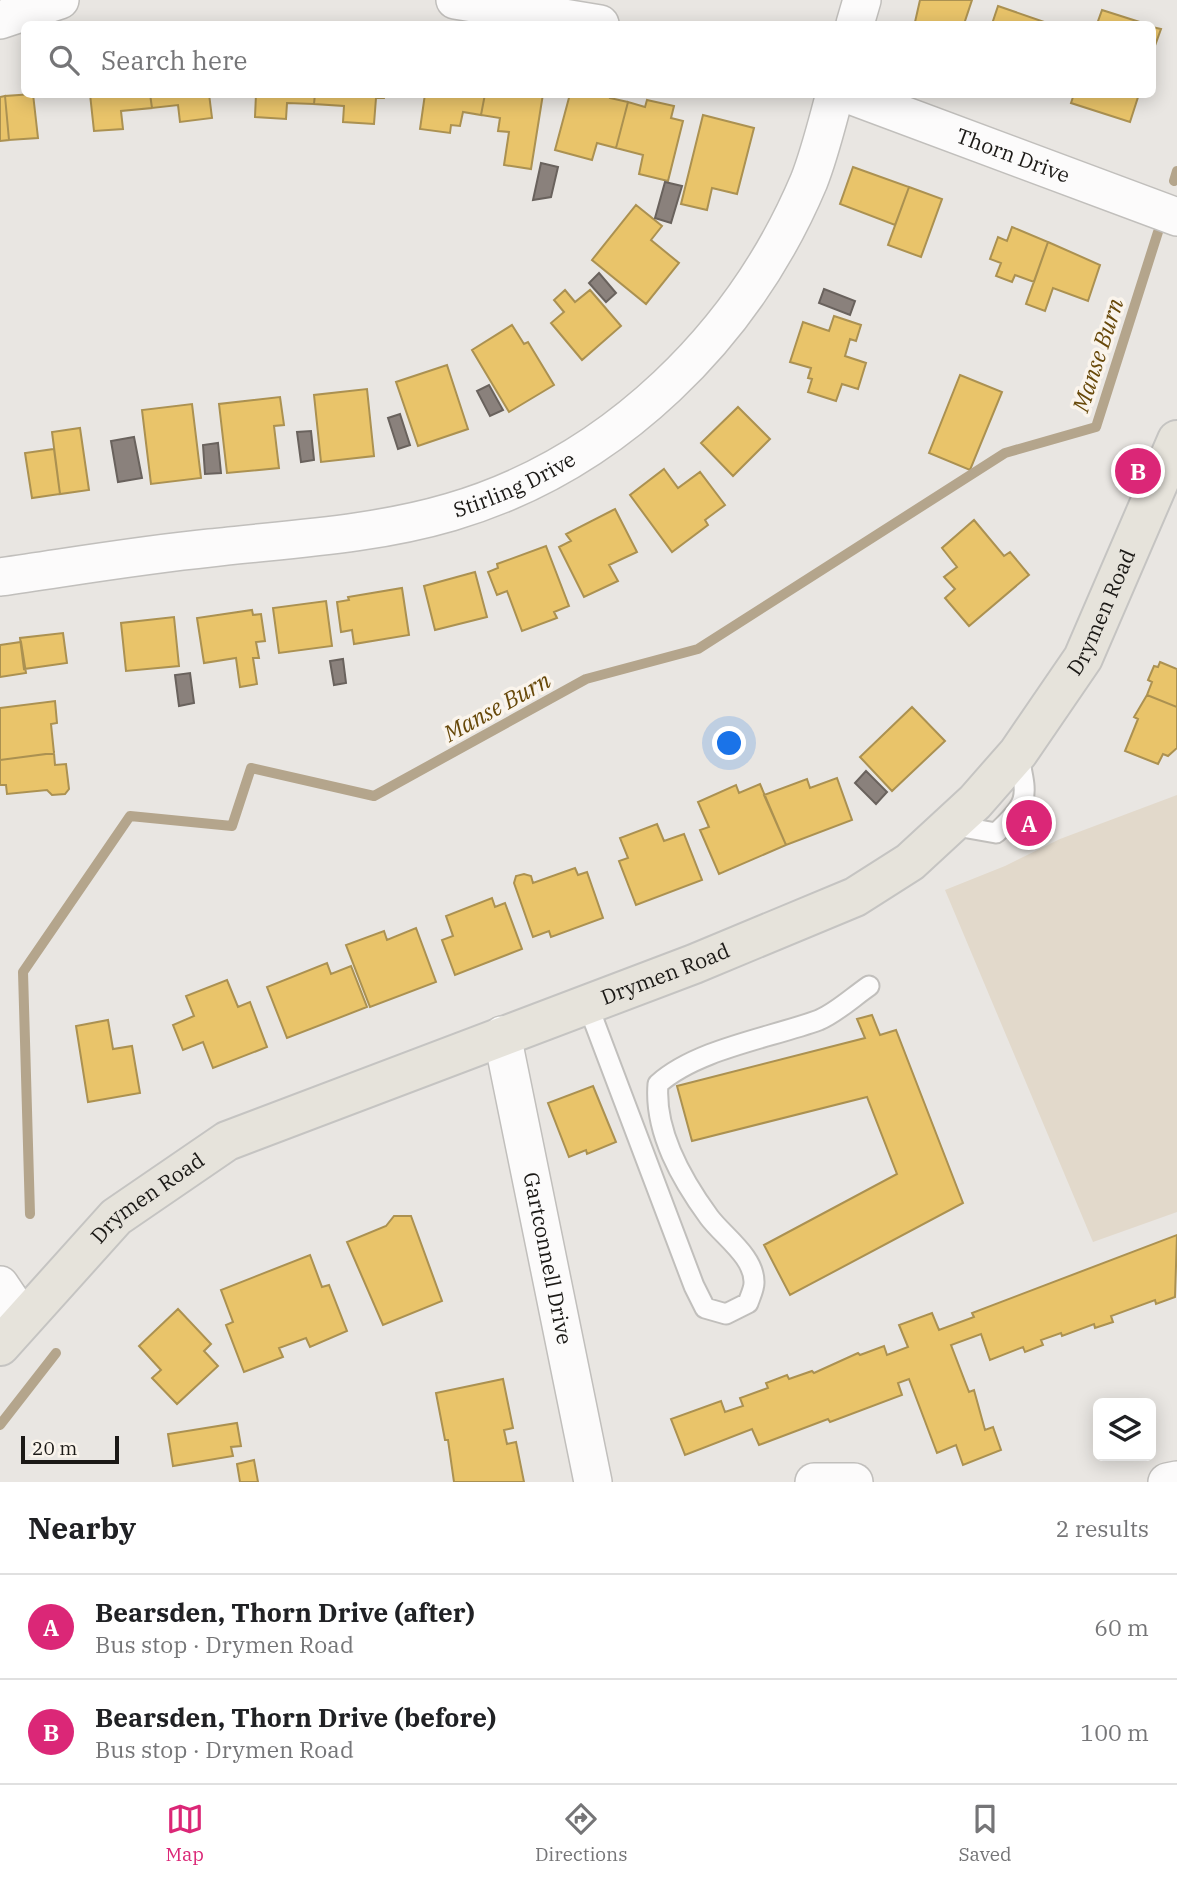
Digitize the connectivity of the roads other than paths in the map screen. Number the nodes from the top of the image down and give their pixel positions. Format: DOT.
graph roads {
  1 [pos="60,0"];
  2 [pos="455,0"];
  3 [pos="862,0"];
  4 [pos="0,20"];
  5 [pos="582,21"];
  6 [pos="856,21"];
  7 [pos="834,98"];
  8 [pos="858,98"];
  9 [pos="1177,217"];
  10 [pos="1177,440"];
  11 [pos="0,577"];
  12 [pos="869,986"];
  13 [pos="587,1003"];
  14 [pos="502,1035"];
  15 [pos="0,1285"];
  16 [pos="11,1332"];
  17 [pos="1177,1480"];
  18 [pos="593,1482"];
  19 [pos="814,1482"];
  20 [pos="854,1482"];
  21 [pos="1167,1482"];
  1 -- 4 [label="street"];
  2 -- 5 [label="street"];
  3 -- 6 [label="street"];
  7 -- 11 [label="street, Stirling Drive"];
  8 -- 9 [label="street, Thorn Drive"];
  10 -- 13 [label="main road, Drymen Road"];
  12 -- 13 [label="lane"];
  13 -- 14 [label="main road, Drymen Road"];
  14 -- 16 [label="main road, Drymen Road"];
  14 -- 18 [label="street, Gartconnell Drive"];
  15 -- 16 [label="street"];
  17 -- 21 [label="street"];
  19 -- 20 [label="street"];
}
